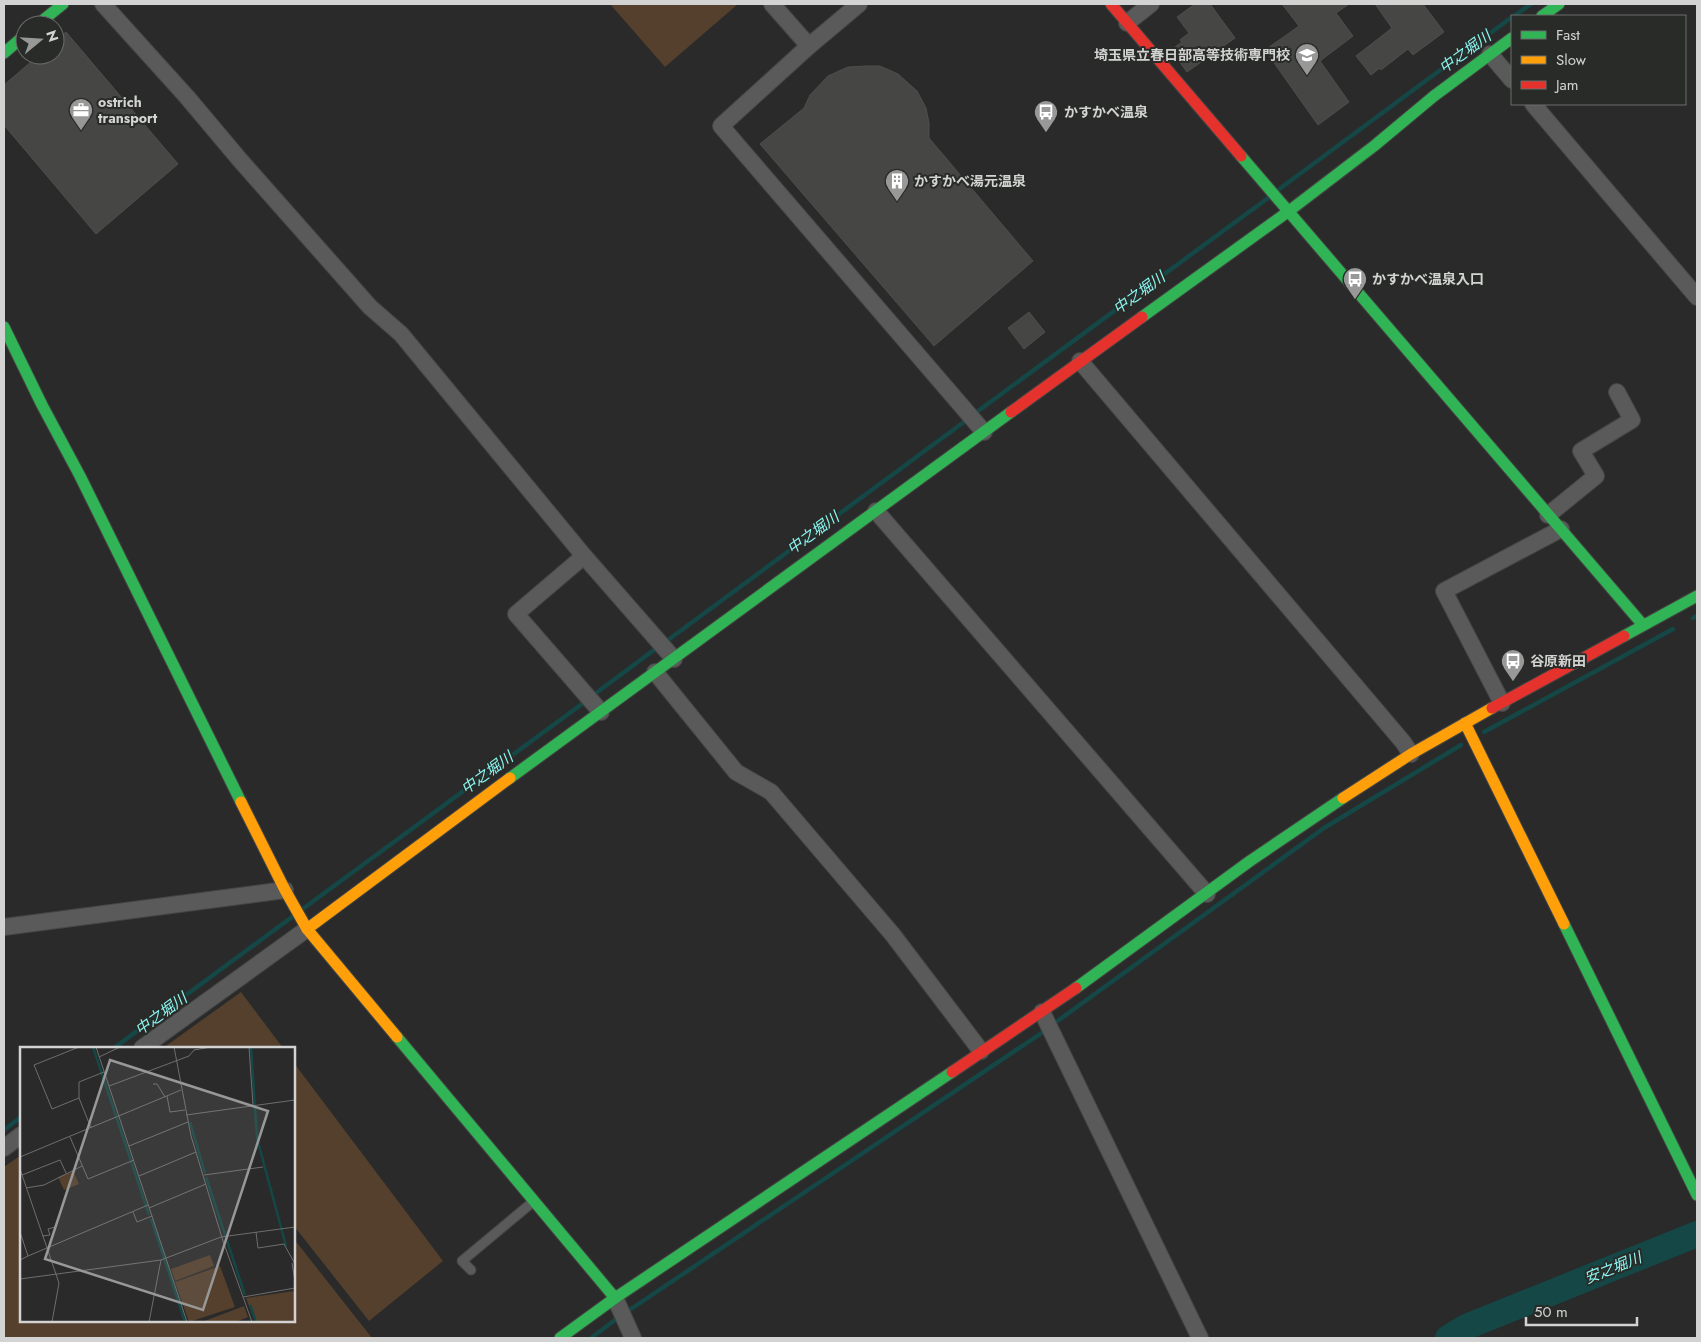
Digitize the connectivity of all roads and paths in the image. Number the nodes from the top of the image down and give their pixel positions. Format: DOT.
graph roads {
  1 [pos="63,4"];
  2 [pos="103,4"];
  3 [pos="772,4"];
  4 [pos="859,4"];
  5 [pos="1111,4"];
  6 [pos="1151,4"];
  7 [pos="1559,4"];
  8 [pos="49,15"];
  9 [pos="1543,15"];
  10 [pos="1128,24"];
  11 [pos="1511,39"];
  12 [pos="15,43"];
  13 [pos="809,46"];
  14 [pos="4,52"];
  15 [pos="1490,54"];
  16 [pos="1511,79"];
  17 [pos="1534,105"];
  18 [pos="1289,212"];
  19 [pos="1697,297"];
  20 [pos="4,328"];
  21 [pos="1080,361"];
  22 [pos="1617,392"];
  23 [pos="980,428"];
  24 [pos="876,511"];
  25 [pos="1548,515"];
  26 [pos="1561,529"];
  27 [pos="584,556"];
  28 [pos="1697,596"];
  29 [pos="1643,625"];
  30 [pos="674,659"];
  31 [pos="654,672"];
  32 [pos="1502,703"];
  33 [pos="601,712"];
  34 [pos="1465,723"];
  35 [pos="1411,754"];
  36 [pos="1207,894"];
  37 [pos="289,897"];
  38 [pos="305,925"];
  39 [pos="4,927"];
  40 [pos="1043,1015"];
  41 [pos="143,1047"];
  42 [pos="981,1051"];
  43 [pos="20,1136"];
  44 [pos="4,1148"];
  45 [pos="1697,1194"];
  46 [pos="534,1201"];
  47 [pos="471,1270"];
  48 [pos="617,1302"];
  49 [pos="629,1331"];
  50 [pos="560,1338"];
  51 [pos="1200,1338"];
  1 -- 8 [label="street"];
  2 -- 27 [label="street"];
  3 -- 13 [label="street"];
  4 -- 13 [label="street"];
  5 -- 10 [label="street"];
  6 -- 10 [label="street"];
  7 -- 9 [label="street"];
  10 -- 18 [label="street"];
  11 -- 15 [label="street"];
  12 -- 14 [label="street"];
  13 -- 23 [label="street"];
  15 -- 16 [label="street"];
  15 -- 18 [label="street"];
  17 -- 19 [label="street"];
  18 -- 21 [label="street"];
  18 -- 25 [label="street"];
  20 -- 37 [label="street"];
  21 -- 23 [label="street"];
  21 -- 35 [label="street"];
  22 -- 25 [label="street"];
  23 -- 24 [label="street"];
  24 -- 30 [label="street"];
  24 -- 36 [label="street"];
  25 -- 26 [label="street"];
  26 -- 29 [label="street"];
  26 -- 32 [label="street"];
  27 -- 30 [label="street"];
  27 -- 33 [label="street"];
  28 -- 29 [label="street"];
  29 -- 32 [label="street"];
  30 -- 31 [label="street"];
  31 -- 33 [label="street"];
  31 -- 42 [label="street"];
  32 -- 34 [label="street"];
  33 -- 38 [label="street"];
  34 -- 35 [label="street"];
  34 -- 45 [label="street"];
  35 -- 36 [label="street"];
  36 -- 40 [label="street"];
  37 -- 38 [label="street"];
  37 -- 39 [label="street"];
  38 -- 41 [label="street"];
  38 -- 46 [label="street"];
  40 -- 42 [label="street"];
  40 -- 51 [label="street"];
  42 -- 48 [label="street"];
  43 -- 44 [label="street"];
  46 -- 47 [label="lane"];
  46 -- 48 [label="street"];
  48 -- 49 [label="street"];
  48 -- 50 [label="street"];
}
